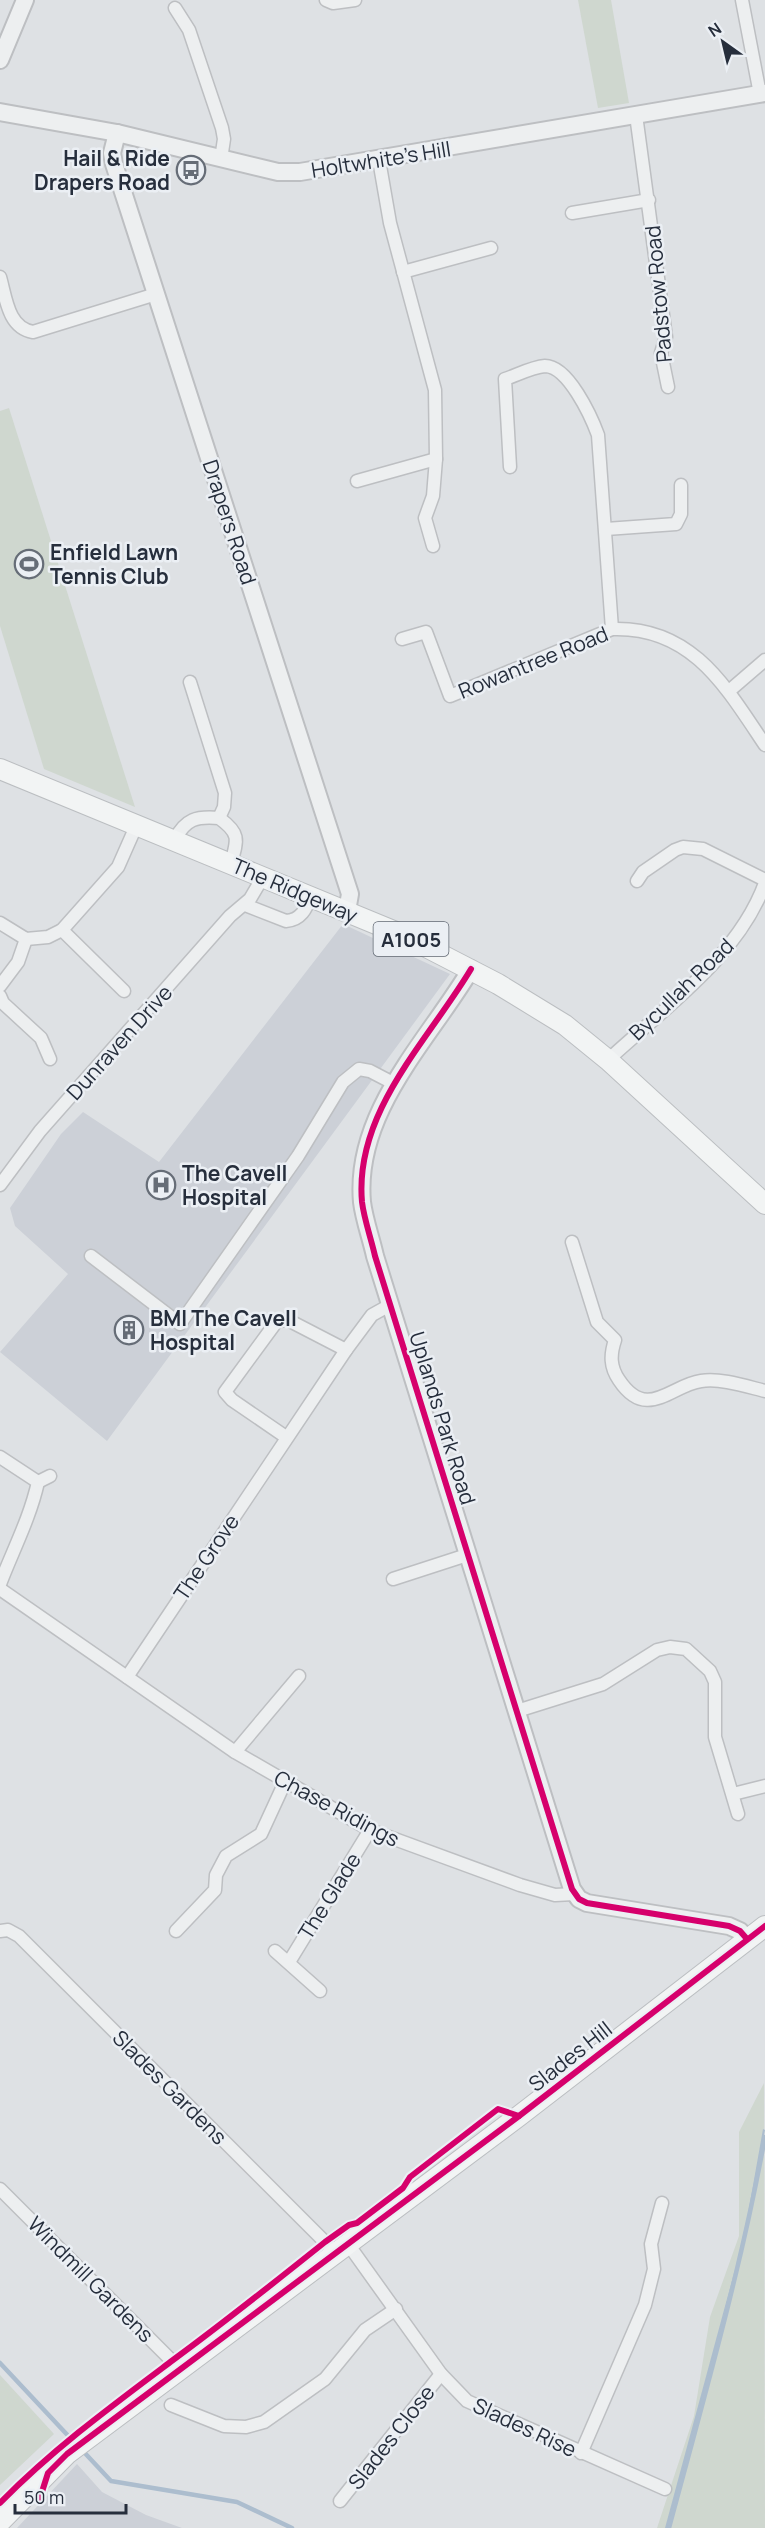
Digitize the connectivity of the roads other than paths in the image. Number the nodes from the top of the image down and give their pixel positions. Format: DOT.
graph roads {
  1 [pos="25,0"];
  2 [pos="326,0"];
  3 [pos="355,0"];
  4 [pos="742,0"];
  5 [pos="175,8"];
  6 [pos="0,60"];
  7 [pos="762,93"];
  8 [pos="0,112"];
  9 [pos="636,115"];
  10 [pos="117,133"];
  11 [pos="221,159"];
  12 [pos="379,160"];
  13 [pos="649,200"];
  14 [pos="572,213"];
  15 [pos="491,248"];
  16 [pos="403,272"];
  17 [pos="0,277"];
  18 [pos="156,294"];
  19 [pos="668,387"];
  20 [pos="436,459"];
  21 [pos="510,467"];
  22 [pos="357,481"];
  23 [pos="681,485"];
  24 [pos="606,529"];
  25 [pos="433,546"];
  26 [pos="612,629"];
  27 [pos="402,639"];
  28 [pos="765,660"];
  29 [pos="190,682"];
  30 [pos="729,691"];
  31 [pos="765,745"];
  32 [pos="0,769"];
  33 [pos="219,818"];
  34 [pos="137,824"];
  35 [pos="174,839"];
  36 [pos="231,862"];
  37 [pos="264,877"];
  38 [pos="637,881"];
  39 [pos="765,882"];
  40 [pos="311,896"];
  41 [pos="245,905"];
  42 [pos="347,911"];
  43 [pos="0,924"];
  44 [pos="62,930"];
  45 [pos="26,939"];
  46 [pos="471,969"];
  47 [pos="0,986"];
  48 [pos="124,991"];
  49 [pos="1,1000"];
  50 [pos="51,1059"];
  51 [pos="608,1060"];
  52 [pos="393,1083"];
  53 [pos="0,1185"];
  54 [pos="765,1204"];
  55 [pos="572,1242"];
  56 [pos="91,1256"];
  57 [pos="390,1305"];
  58 [pos="346,1350"];
  59 [pos="765,1391"];
  60 [pos="286,1437"];
  61 [pos="0,1457"];
  62 [pos="50,1476"];
  63 [pos="38,1482"];
  64 [pos="467,1555"];
  65 [pos="393,1579"];
  66 [pos="0,1584"];
  67 [pos="0,1589"];
  68 [pos="299,1676"];
  69 [pos="127,1677"];
  70 [pos="517,1711"];
  71 [pos="235,1752"];
  72 [pos="285,1782"];
  73 [pos="765,1786"];
  74 [pos="733,1794"];
  75 [pos="738,1814"];
  76 [pos="370,1830"];
  77 [pos="574,1894"];
  78 [pos="765,1926"];
  79 [pos="0,1931"];
  80 [pos="176,1931"];
  81 [pos="747,1939"];
  82 [pos="275,1951"];
  83 [pos="289,1962"];
  84 [pos="320,1991"];
  85 [pos="0,2189"];
  86 [pos="662,2203"];
  87 [pos="342,2249"];
  88 [pos="396,2309"];
  89 [pos="182,2370"];
  90 [pos="441,2374"];
  91 [pos="171,2405"];
  92 [pos="581,2453"];
  93 [pos="665,2489"];
  94 [pos="340,2501"];
  95 [pos="0,2522"];
  1 -- 6 [label="street"];
  2 -- 3 [label="street"];
  4 -- 7 [label="street"];
  5 -- 11 [label="street"];
  7 -- 9 [label="street, Holtwhite's Hill"];
  8 -- 10 [label="street, Holtwhite's Hill"];
  9 -- 12 [label="street, Holtwhite's Hill"];
  9 -- 13 [label="street, Padstow Road"];
  10 -- 11 [label="street, Holtwhite's Hill"];
  10 -- 18 [label="street, Drapers Road"];
  11 -- 12 [label="street, Holtwhite's Hill"];
  12 -- 16 [label="street"];
  13 -- 14 [label="street, Padstow Road"];
  13 -- 19 [label="street, Padstow Road"];
  15 -- 16 [label="street"];
  16 -- 20 [label="street"];
  17 -- 18 [label="street"];
  18 -- 42 [label="street, Drapers Road"];
  20 -- 22 [label="street"];
  20 -- 25 [label="street"];
  21 -- 24 [label="street"];
  23 -- 24 [label="street"];
  24 -- 26 [label="street"];
  26 -- 27 [label="street, Rowantree Road"];
  26 -- 30 [label="street, Rowantree Road"];
  28 -- 30 [label="street"];
  29 -- 33 [label="street"];
  30 -- 31 [label="street, Rowantree Road"];
  32 -- 34 [label="main road, The Ridgeway / A1005"];
  33 -- 35 [label="street"];
  33 -- 36 [label="street"];
  34 -- 35 [label="main road, The Ridgeway / A1005"];
  34 -- 44 [label="street"];
  35 -- 36 [label="main road, The Ridgeway / A1005"];
  36 -- 37 [label="main road, The Ridgeway / A1005"];
  37 -- 40 [label="main road, The Ridgeway / A1005"];
  37 -- 41 [label="street, Dunraven Drive"];
  38 -- 39 [label="street"];
  39 -- 51 [label="street, Bycullah Road"];
  40 -- 41 [label="street"];
  40 -- 42 [label="main road, The Ridgeway / A1005"];
  41 -- 53 [label="street, Dunraven Drive"];
  42 -- 46 [label="main road, The Ridgeway / A1005"];
  43 -- 45 [label="street"];
  44 -- 45 [label="street"];
  44 -- 48 [label="street"];
  45 -- 47 [label="street"];
  46 -- 51 [label="main road, The Ridgeway / A1005"];
  46 -- 52 [label="street, Uplands Park Road"];
  49 -- 50 [label="street"];
  51 -- 54 [label="main road, The Ridgeway / A1005"];
  52 -- 56 [label="street"];
  52 -- 57 [label="street, Uplands Park Road"];
  55 -- 59 [label="street"];
  57 -- 58 [label="street, The Grove"];
  57 -- 64 [label="street, Uplands Park Road"];
  58 -- 60 [label="street, The Grove"];
  58 -- 60 [label="street"];
  60 -- 69 [label="street, The Grove"];
  61 -- 63 [label="street"];
  62 -- 63 [label="street"];
  63 -- 66 [label="street"];
  64 -- 65 [label="street"];
  64 -- 70 [label="street, Uplands Park Road"];
  67 -- 69 [label="street, Chase Ridings"];
  68 -- 71 [label="street"];
  69 -- 71 [label="street, Chase Ridings"];
  70 -- 74 [label="street"];
  70 -- 77 [label="street, Uplands Park Road"];
  71 -- 72 [label="street, Chase Ridings"];
  72 -- 76 [label="street, Chase Ridings"];
  72 -- 80 [label="street"];
  73 -- 74 [label="street"];
  74 -- 75 [label="street"];
  76 -- 77 [label="street, Chase Ridings"];
  76 -- 83 [label="street, The Glade"];
  77 -- 81 [label="street, Chase Ridings"];
  78 -- 81 [label="main road, Slades Hill"];
  79 -- 87 [label="street, Slades Gardens"];
  81 -- 87 [label="main road, Slades Hill"];
  82 -- 83 [label="street, The Glade"];
  83 -- 84 [label="street, The Glade"];
  85 -- 89 [label="street, Windmill Gardens"];
  86 -- 92 [label="street"];
  87 -- 88 [label="street, Slades Rise"];
  87 -- 89 [label="main road, Slades Hill"];
  88 -- 90 [label="street, Slades Rise"];
  88 -- 91 [label="street"];
  89 -- 95 [label="main road, Slades Hill"];
  90 -- 92 [label="street, Slades Rise"];
  90 -- 94 [label="street, Slades Close"];
  92 -- 93 [label="street, Slades Rise"];
}
